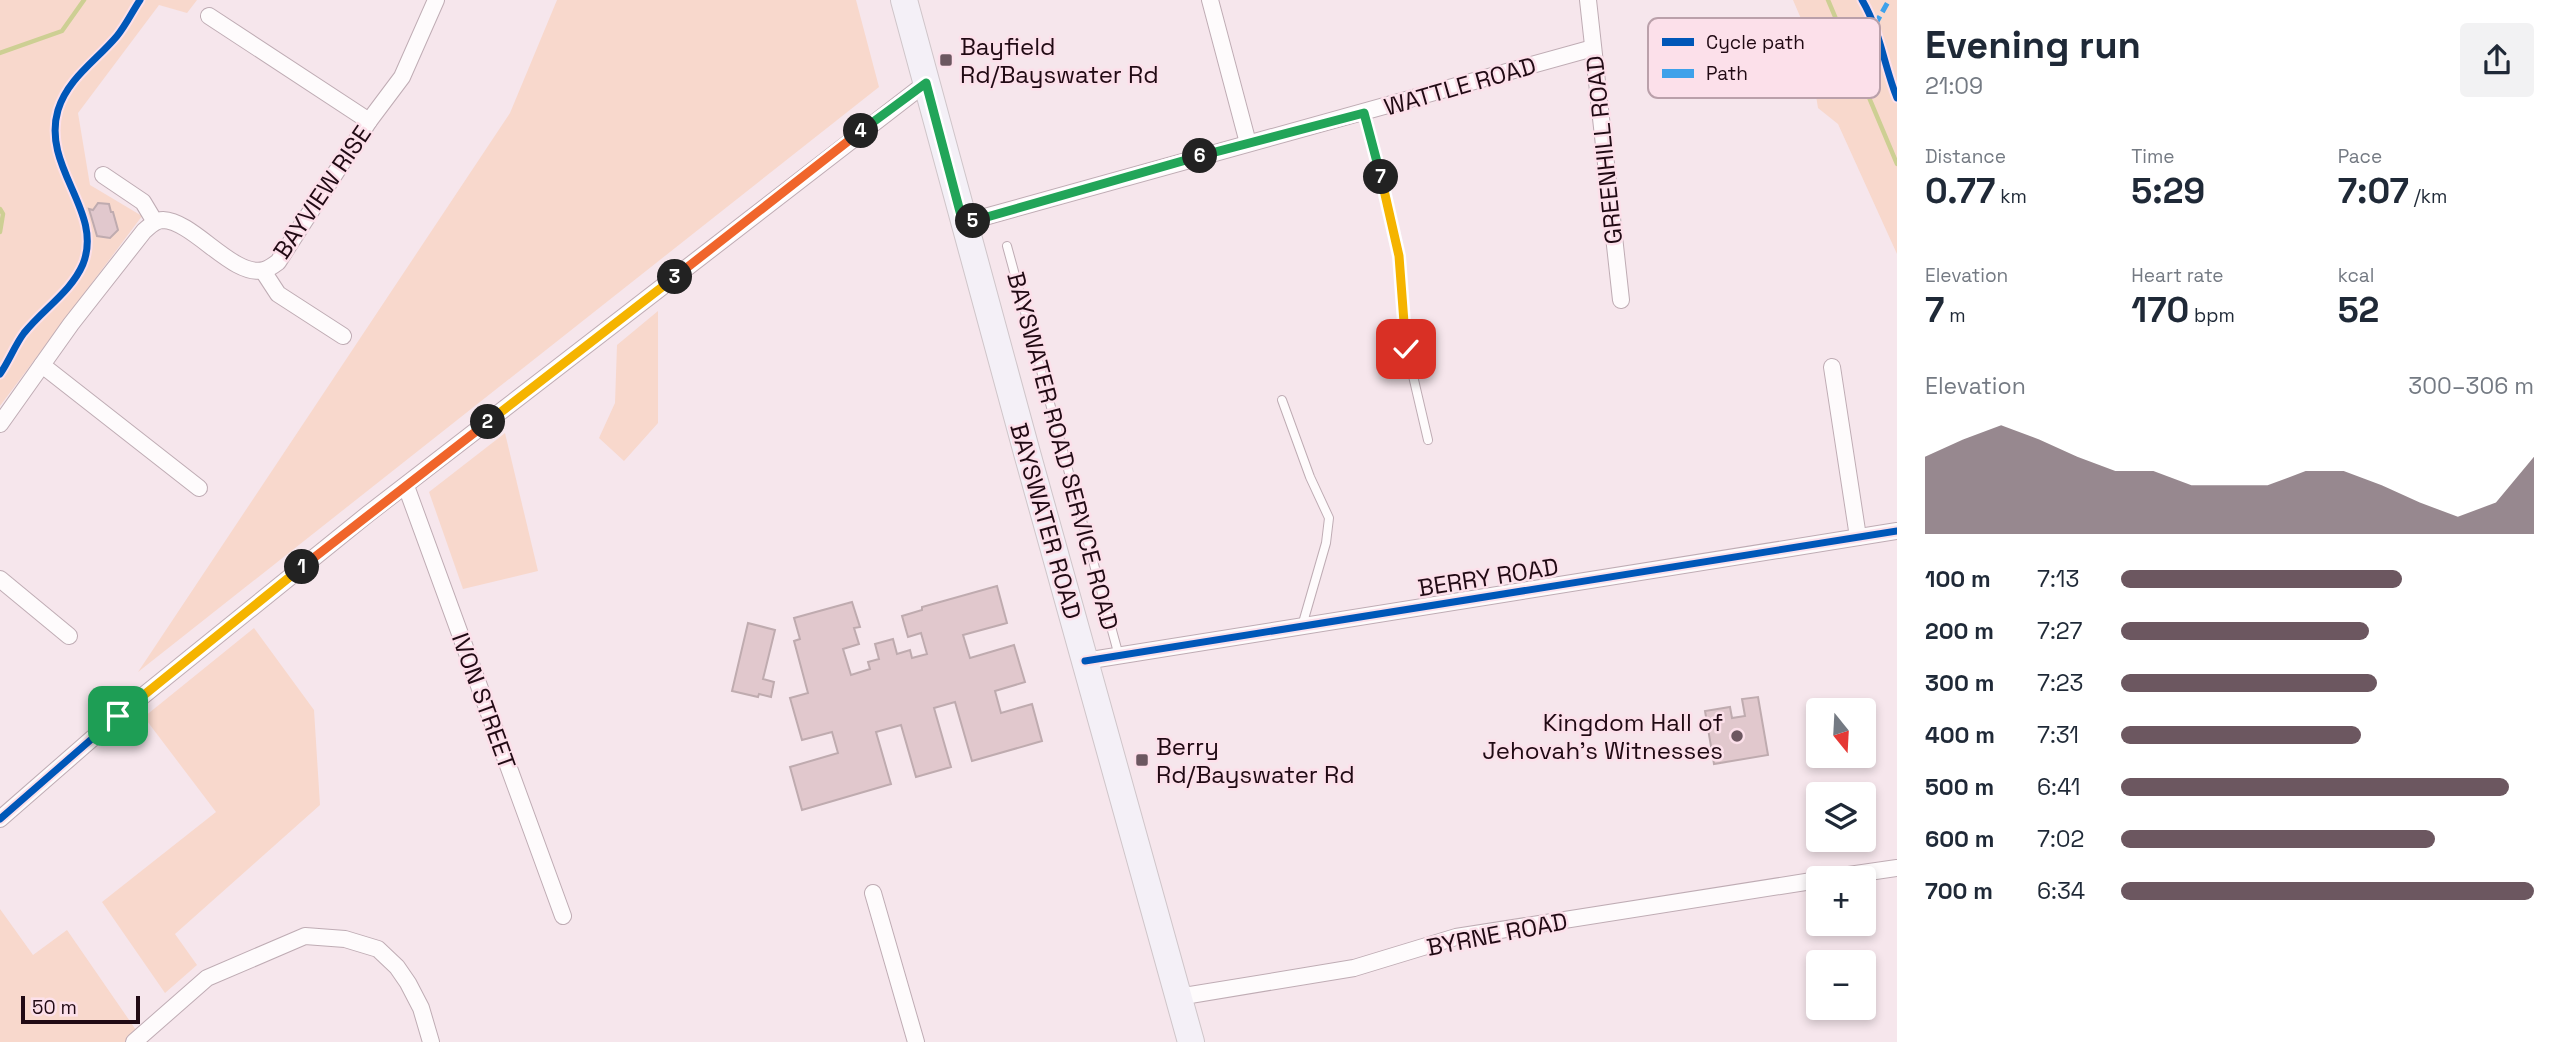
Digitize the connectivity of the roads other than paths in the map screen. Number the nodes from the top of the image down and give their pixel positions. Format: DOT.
graph roads {
  1 [pos="436,0"];
  2 [pos="904,0"];
  3 [pos="1210,0"];
  4 [pos="1588,0"];
  5 [pos="209,16"];
  6 [pos="1593,48"];
  7 [pos="926,83"];
  8 [pos="1364,113"];
  9 [pos="369,121"];
  10 [pos="1248,143"];
  11 [pos="103,175"];
  12 [pos="155,222"];
  13 [pos="963,223"];
  14 [pos="1007,246"];
  15 [pos="263,271"];
  16 [pos="1620,300"];
  17 [pos="344,337"];
  18 [pos="42,365"];
  19 [pos="1832,367"];
  20 [pos="1282,400"];
  21 [pos="0,424"];
  22 [pos="1428,440"];
  23 [pos="406,486"];
  24 [pos="199,488"];
  25 [pos="1897,531"];
  26 [pos="1858,537"];
  27 [pos="0,579"];
  28 [pos="1301,626"];
  29 [pos="69,636"];
  30 [pos="1119,656"];
  31 [pos="1085,662"];
  32 [pos="0,819"];
  33 [pos="1897,868"];
  34 [pos="1876,871"];
  35 [pos="1806,882"];
  36 [pos="873,893"];
  37 [pos="563,916"];
  38 [pos="1178,997"];
  39 [pos="134,1042"];
  40 [pos="431,1042"];
  41 [pos="916,1042"];
  42 [pos="1191,1042"];
  1 -- 9 [label="street, BAYVIEW RISE"];
  2 -- 7 [label="main road, BAYSWATER ROAD"];
  3 -- 10 [label="street"];
  4 -- 6 [label="street, GREENHILL ROAD"];
  5 -- 9 [label="street"];
  6 -- 8 [label="street, WATTLE ROAD"];
  6 -- 16 [label="street, GREENHILL ROAD"];
  7 -- 13 [label="main road, BAYSWATER ROAD"];
  7 -- 23 [label="street"];
  8 -- 10 [label="street, WATTLE ROAD"];
  8 -- 22 [label="lane"];
  9 -- 15 [label="street, BAYVIEW RISE"];
  10 -- 13 [label="street, WATTLE ROAD"];
  11 -- 12 [label="street"];
  12 -- 15 [label="street, BAYVIEW RISE"];
  12 -- 18 [label="street"];
  13 -- 31 [label="main road, BAYSWATER ROAD"];
  14 -- 30 [label="lane, BAYSWATER ROAD SERVICE ROAD"];
  15 -- 17 [label="street"];
  18 -- 21 [label="street"];
  18 -- 24 [label="street"];
  19 -- 26 [label="street"];
  20 -- 28 [label="lane"];
  23 -- 32 [label="street"];
  23 -- 37 [label="street, IVON STREET"];
  25 -- 26 [label="street, BERRY ROAD"];
  26 -- 28 [label="street, BERRY ROAD"];
  27 -- 29 [label="street"];
  28 -- 30 [label="street, BERRY ROAD"];
  30 -- 31 [label="street, BERRY ROAD"];
  31 -- 38 [label="main road, BAYSWATER ROAD"];
  33 -- 34 [label="street"];
  35 -- 38 [label="street, BYRNE ROAD"];
  36 -- 41 [label="street"];
  38 -- 42 [label="main road, BAYSWATER ROAD"];
  39 -- 40 [label="street"];
}
